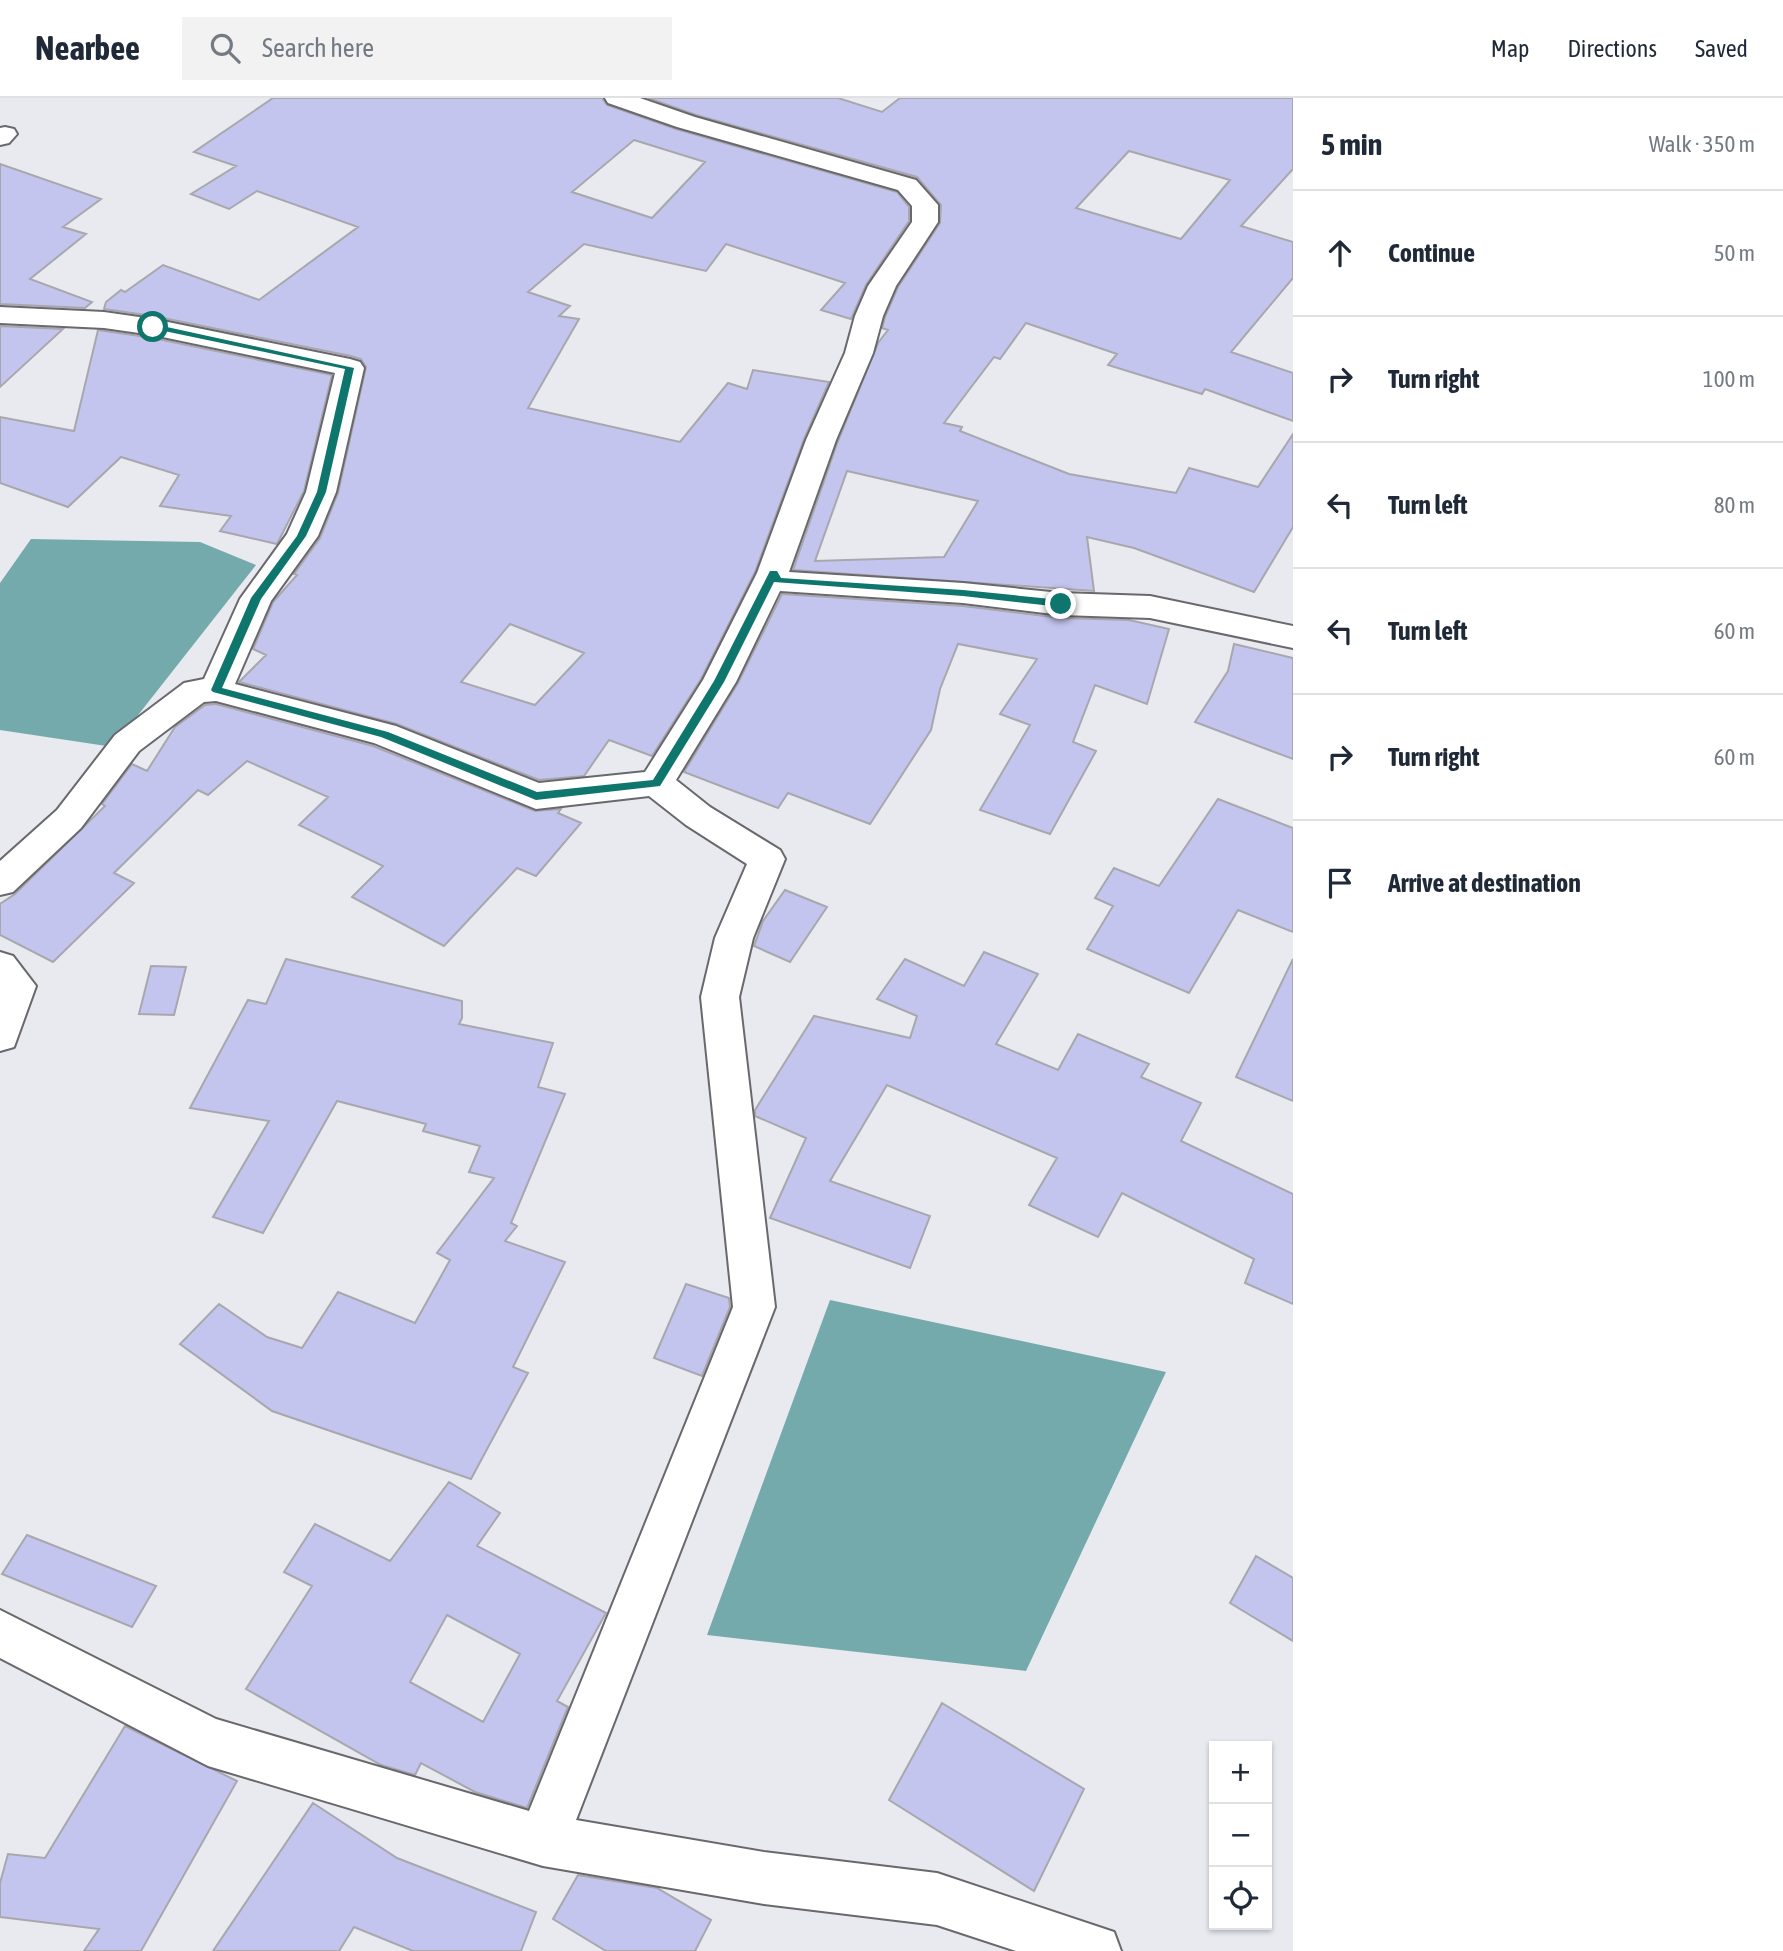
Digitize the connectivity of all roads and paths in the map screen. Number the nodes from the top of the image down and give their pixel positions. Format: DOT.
graph roads {
  1 [pos="617,98"];
  2 [pos="0,315"];
  3 [pos="774,573"];
  4 [pos="1293,637"];
  5 [pos="216,690"];
  6 [pos="656,783"];
  7 [pos="0,882"];
  8 [pos="0,966"];
  9 [pos="0,1037"];
  10 [pos="0,1633"];
  11 [pos="543,1840"];
  12 [pos="1096,1951"];
  1 -- 3 [label="street"];
  2 -- 5 [label="street"];
  3 -- 4 [label="street"];
  3 -- 6 [label="street"];
  5 -- 6 [label="street"];
  5 -- 7 [label="street"];
  6 -- 11 [label="street"];
  8 -- 9 [label="street"];
  10 -- 11 [label="street"];
  11 -- 12 [label="street"];
}
